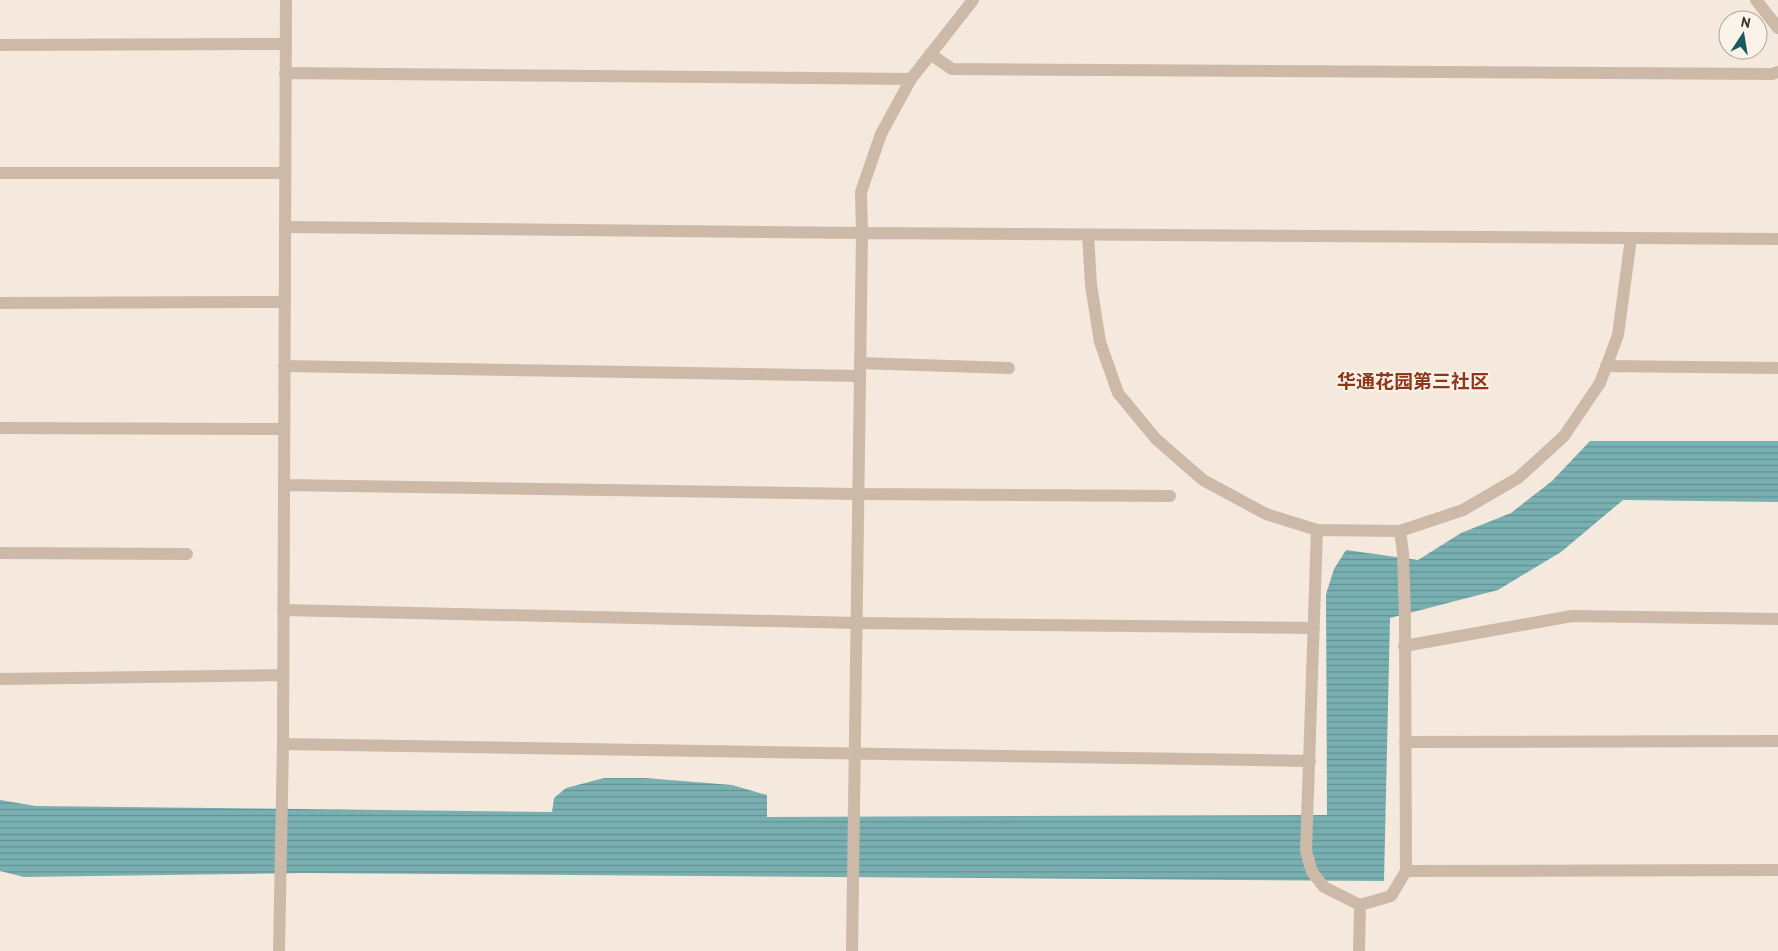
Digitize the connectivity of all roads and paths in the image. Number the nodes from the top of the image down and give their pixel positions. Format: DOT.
graph roads {
  1 [pos="286,0"];
  2 [pos="974,0"];
  3 [pos="1756,0"];
  4 [pos="1778,28"];
  5 [pos="286,44"];
  6 [pos="0,45"];
  7 [pos="930,54"];
  8 [pos="1778,72"];
  9 [pos="286,73"];
  10 [pos="911,79"];
  11 [pos="0,173"];
  12 [pos="285,173"];
  13 [pos="285,227"];
  14 [pos="862,233"];
  15 [pos="1088,235"];
  16 [pos="1631,238"];
  17 [pos="1778,239"];
  18 [pos="285,302"];
  19 [pos="0,303"];
  20 [pos="284,366"];
  21 [pos="1606,366"];
  22 [pos="1009,368"];
  23 [pos="1778,368"];
  24 [pos="860,370"];
  25 [pos="0,428"];
  26 [pos="284,429"];
  27 [pos="284,486"];
  28 [pos="859,494"];
  29 [pos="1170,496"];
  30 [pos="1317,530"];
  31 [pos="1400,531"];
  32 [pos="0,553"];
  33 [pos="187,554"];
  34 [pos="284,610"];
  35 [pos="1778,620"];
  36 [pos="857,623"];
  37 [pos="1314,628"];
  38 [pos="1404,646"];
  39 [pos="283,675"];
  40 [pos="0,679"];
  41 [pos="1778,741"];
  42 [pos="1405,742"];
  43 [pos="283,744"];
  44 [pos="855,754"];
  45 [pos="1310,761"];
  46 [pos="1778,870"];
  47 [pos="1406,871"];
  48 [pos="1360,905"];
  49 [pos="279,951"];
  50 [pos="852,951"];
  51 [pos="1359,951"];
  1 -- 5 [label="street"];
  2 -- 7 [label="street"];
  3 -- 4 [label="street"];
  5 -- 6 [label="street"];
  5 -- 9 [label="street"];
  7 -- 8 [label="street"];
  7 -- 10 [label="street"];
  9 -- 10 [label="street"];
  9 -- 12 [label="street"];
  10 -- 14 [label="street"];
  11 -- 12 [label="street"];
  12 -- 13 [label="street"];
  13 -- 14 [label="street"];
  13 -- 18 [label="street"];
  14 -- 15 [label="street"];
  14 -- 24 [label="street"];
  15 -- 16 [label="street"];
  15 -- 30 [label="street"];
  16 -- 17 [label="street"];
  16 -- 21 [label="street"];
  18 -- 19 [label="street"];
  18 -- 20 [label="street"];
  20 -- 24 [label="street"];
  20 -- 26 [label="street"];
  21 -- 23 [label="street"];
  21 -- 31 [label="street"];
  22 -- 24 [label="street"];
  24 -- 28 [label="street"];
  25 -- 26 [label="street"];
  26 -- 27 [label="street"];
  27 -- 28 [label="street"];
  27 -- 34 [label="street"];
  28 -- 29 [label="street"];
  28 -- 36 [label="street"];
  30 -- 31 [label="street"];
  30 -- 37 [label="street"];
  31 -- 38 [label="street"];
  32 -- 33 [label="street"];
  34 -- 36 [label="street"];
  34 -- 39 [label="street"];
  35 -- 38 [label="street"];
  36 -- 37 [label="street"];
  36 -- 44 [label="street"];
  37 -- 45 [label="street"];
  38 -- 42 [label="street"];
  39 -- 40 [label="street"];
  39 -- 43 [label="street"];
  41 -- 42 [label="street"];
  42 -- 47 [label="street"];
  43 -- 44 [label="street"];
  43 -- 49 [label="street"];
  44 -- 45 [label="street"];
  44 -- 50 [label="street"];
  45 -- 48 [label="street"];
  46 -- 47 [label="street"];
  47 -- 48 [label="street"];
  48 -- 51 [label="street"];
}
